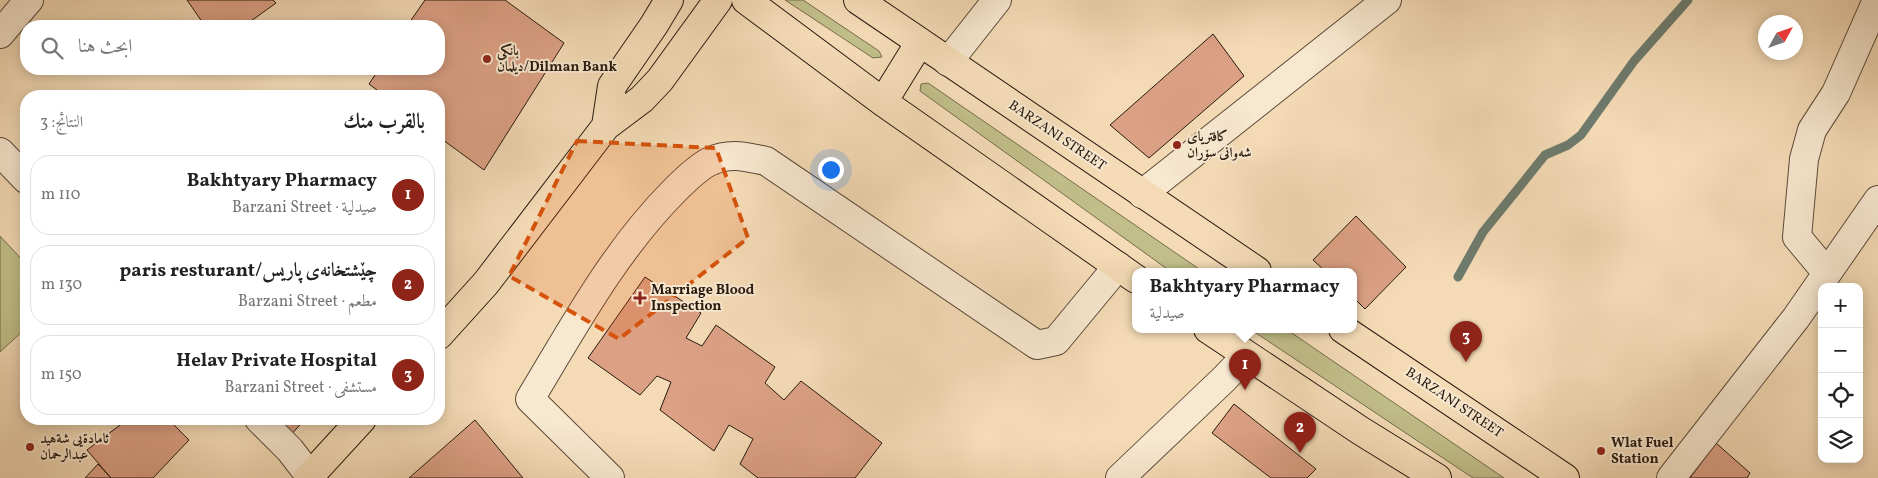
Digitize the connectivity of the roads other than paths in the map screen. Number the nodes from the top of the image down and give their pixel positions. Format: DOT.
graph roads {
  1 [pos="669,0"];
  2 [pos="718,0"];
  3 [pos="746,0"];
  4 [pos="858,0"];
  5 [pos="997,0"];
  6 [pos="1877,0"];
  7 [pos="1378,3"];
  8 [pos="920,42"];
  9 [pos="948,62"];
  10 [pos="883,102"];
  11 [pos="606,126"];
  12 [pos="0,152"];
  13 [pos="20,173"];
  14 [pos="1142,194"];
  15 [pos="1878,200"];
  16 [pos="1253,268"];
  17 [pos="1127,272"];
  18 [pos="1827,273"];
  19 [pos="445,328"];
  20 [pos="1214,333"];
  21 [pos="1348,333"];
  22 [pos="1246,356"];
  23 [pos="265,425"];
  24 [pos="357,425"];
  25 [pos="1133,473"];
  26 [pos="310,477"];
  27 [pos="610,478"];
  28 [pos="1437,478"];
  29 [pos="1565,478"];
  30 [pos="1671,478"];
  1 -- 11 [label="main road"];
  2 -- 11 [label="main road"];
  3 -- 10 [label="main road"];
  4 -- 8 [label="main road, BARZANI STREET"];
  5 -- 9 [label="street"];
  6 -- 18 [label="street"];
  7 -- 14 [label="street"];
  8 -- 9 [label="main road, BARZANI STREET"];
  8 -- 10 [label="main road"];
  9 -- 14 [label="main road, BARZANI STREET"];
  10 -- 17 [label="main road"];
  11 -- 19 [label="main road"];
  12 -- 13 [label="street"];
  14 -- 16 [label="main road, BARZANI STREET"];
  15 -- 18 [label="street"];
  17 -- 27 [label="street"];
  18 -- 30 [label="street"];
  20 -- 22 [label="main road"];
  21 -- 29 [label="main road, BARZANI STREET"];
  22 -- 25 [label="street"];
  22 -- 28 [label="main road"];
  23 -- 26 [label="street"];
  24 -- 26 [label="main road"];
}
